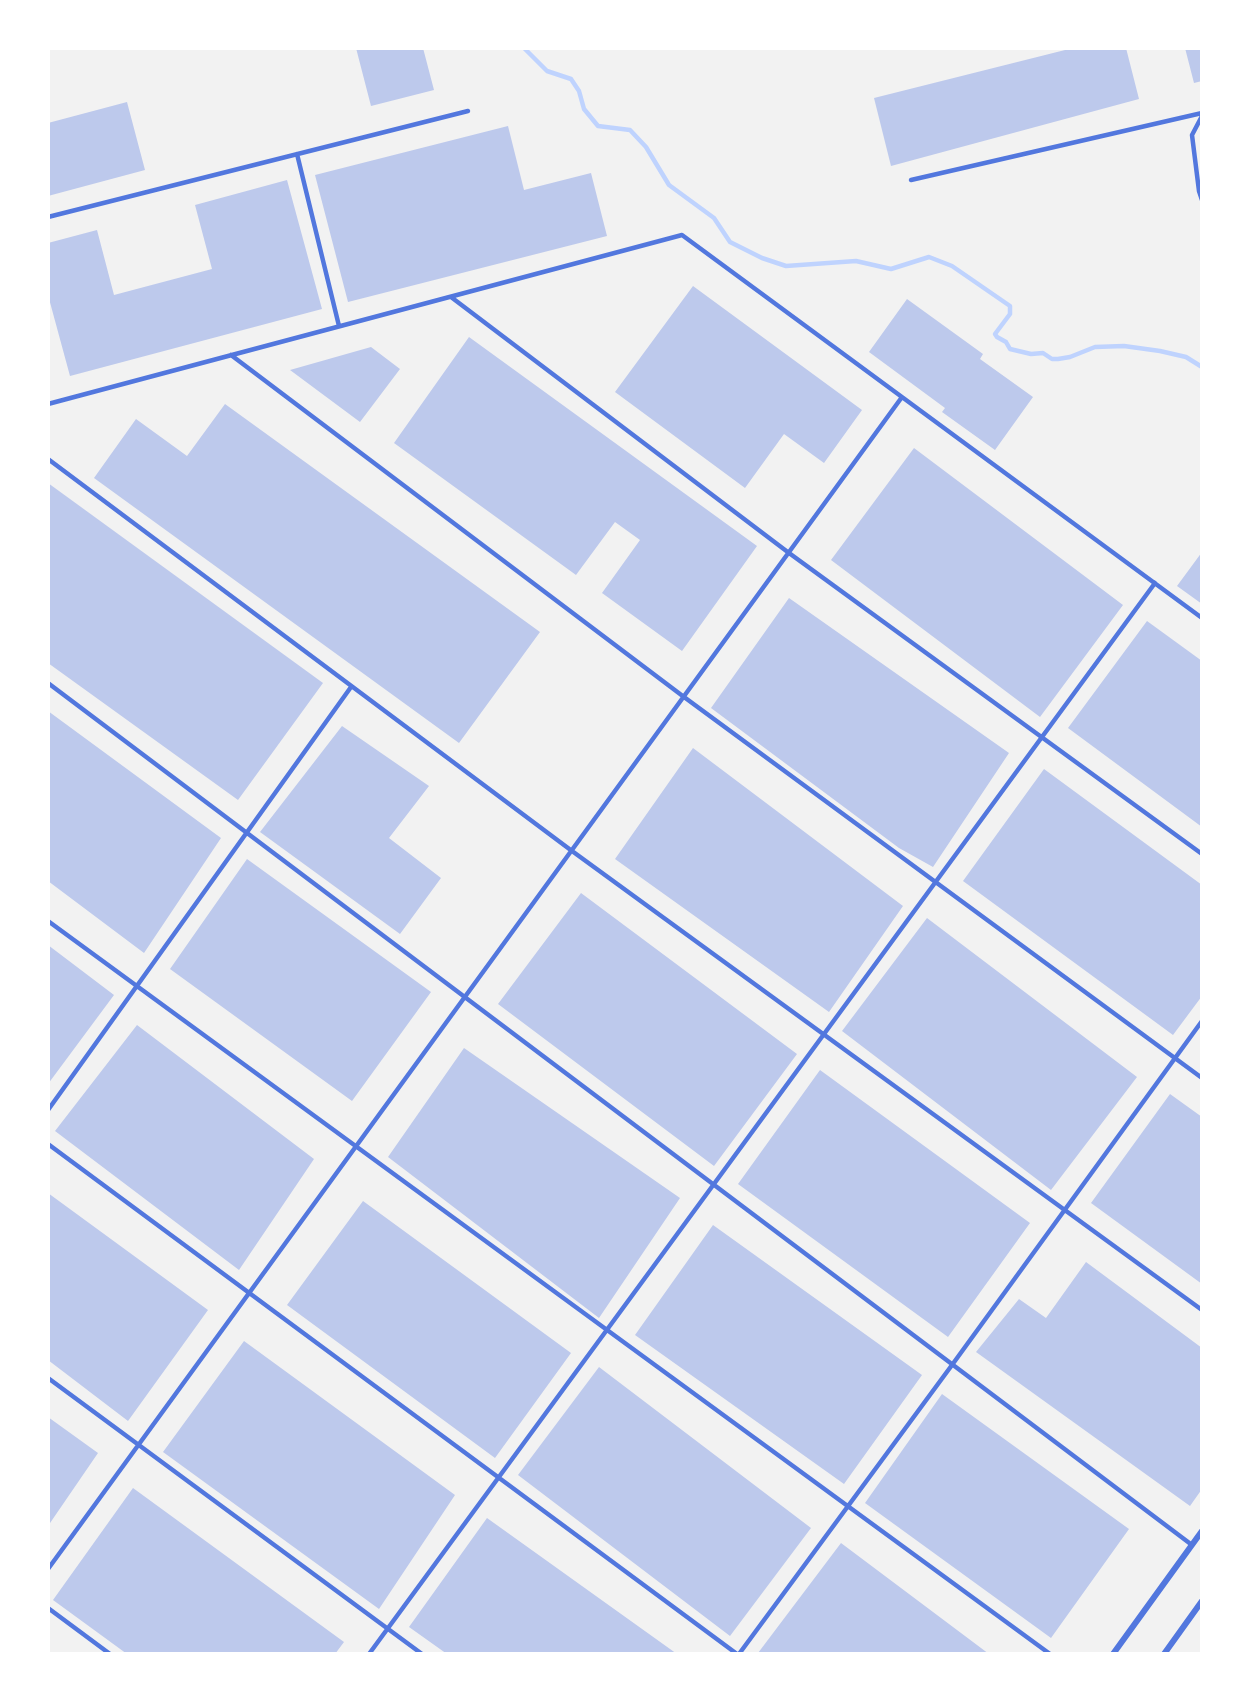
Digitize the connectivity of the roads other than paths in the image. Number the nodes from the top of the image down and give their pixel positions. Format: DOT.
graph roads {
  1 [pos="468,111"];
  2 [pos="1202,114"];
  3 [pos="297,154"];
  4 [pos="911,180"];
  5 [pos="1202,200"];
  6 [pos="48,217"];
  7 [pos="451,297"];
  8 [pos="339,326"];
  9 [pos="231,355"];
  10 [pos="902,397"];
  11 [pos="48,404"];
  12 [pos="48,459"];
  13 [pos="789,553"];
  14 [pos="1155,583"];
  15 [pos="1202,618"];
  16 [pos="48,683"];
  17 [pos="351,687"];
  18 [pos="684,697"];
  19 [pos="1042,737"];
  20 [pos="247,833"];
  21 [pos="572,851"];
  22 [pos="1202,854"];
  23 [pos="936,882"];
  24 [pos="48,921"];
  25 [pos="137,986"];
  26 [pos="465,998"];
  27 [pos="1202,1021"];
  28 [pos="824,1035"];
  29 [pos="1175,1058"];
  30 [pos="1202,1078"];
  31 [pos="48,1110"];
  32 [pos="48,1144"];
  33 [pos="356,1146"];
  34 [pos="713,1184"];
  35 [pos="1064,1210"];
  36 [pos="250,1292"];
  37 [pos="1202,1310"];
  38 [pos="607,1330"];
  39 [pos="952,1365"];
  40 [pos="48,1378"];
  41 [pos="138,1445"];
  42 [pos="498,1477"];
  43 [pos="848,1506"];
  44 [pos="1202,1531"];
  45 [pos="1192,1545"];
  46 [pos="48,1569"];
  47 [pos="1202,1602"];
  48 [pos="48,1608"];
  49 [pos="388,1629"];
  50 [pos="110,1654"];
  51 [pos="369,1654"];
  52 [pos="422,1654"];
  53 [pos="738,1654"];
  54 [pos="1050,1654"];
  55 [pos="1113,1654"];
  56 [pos="1164,1654"];
  1 -- 3 [label="lane"];
  2 -- 4 [label="lane"];
  2 -- 5 [label="lane"];
  3 -- 6 [label="lane"];
  3 -- 8 [label="lane"];
  7 -- 8 [label="lane"];
  7 -- 10 [label="lane"];
  7 -- 13 [label="lane"];
  8 -- 9 [label="lane"];
  9 -- 11 [label="lane"];
  9 -- 18 [label="lane"];
  10 -- 13 [label="lane"];
  10 -- 14 [label="lane"];
  12 -- 17 [label="lane"];
  13 -- 18 [label="lane"];
  13 -- 19 [label="lane"];
  14 -- 15 [label="lane"];
  14 -- 19 [label="lane"];
  16 -- 20 [label="lane"];
  17 -- 20 [label="lane"];
  17 -- 21 [label="lane"];
  18 -- 21 [label="lane"];
  18 -- 23 [label="lane"];
  19 -- 22 [label="lane"];
  19 -- 23 [label="lane"];
  20 -- 25 [label="lane"];
  20 -- 26 [label="lane"];
  21 -- 26 [label="lane"];
  21 -- 28 [label="lane"];
  23 -- 28 [label="lane"];
  23 -- 29 [label="lane"];
  24 -- 25 [label="lane"];
  25 -- 31 [label="lane"];
  25 -- 33 [label="lane"];
  26 -- 33 [label="lane"];
  26 -- 34 [label="lane"];
  27 -- 29 [label="lane"];
  28 -- 34 [label="lane"];
  28 -- 35 [label="lane"];
  29 -- 30 [label="lane"];
  29 -- 35 [label="lane"];
  32 -- 36 [label="lane"];
  33 -- 36 [label="lane"];
  33 -- 38 [label="lane"];
  34 -- 38 [label="lane"];
  34 -- 39 [label="lane"];
  35 -- 37 [label="lane"];
  35 -- 39 [label="lane"];
  36 -- 41 [label="lane"];
  36 -- 42 [label="lane"];
  38 -- 42 [label="lane"];
  38 -- 43 [label="lane"];
  39 -- 43 [label="lane"];
  39 -- 45 [label="lane"];
  40 -- 41 [label="lane"];
  41 -- 46 [label="lane"];
  41 -- 49 [label="lane"];
  42 -- 49 [label="lane"];
  42 -- 53 [label="lane"];
  43 -- 53 [label="lane"];
  43 -- 54 [label="lane"];
  44 -- 45 [label="street"];
  45 -- 55 [label="street"];
  47 -- 56 [label="street"];
  48 -- 50 [label="lane"];
  49 -- 51 [label="lane"];
  49 -- 52 [label="lane"];
}
